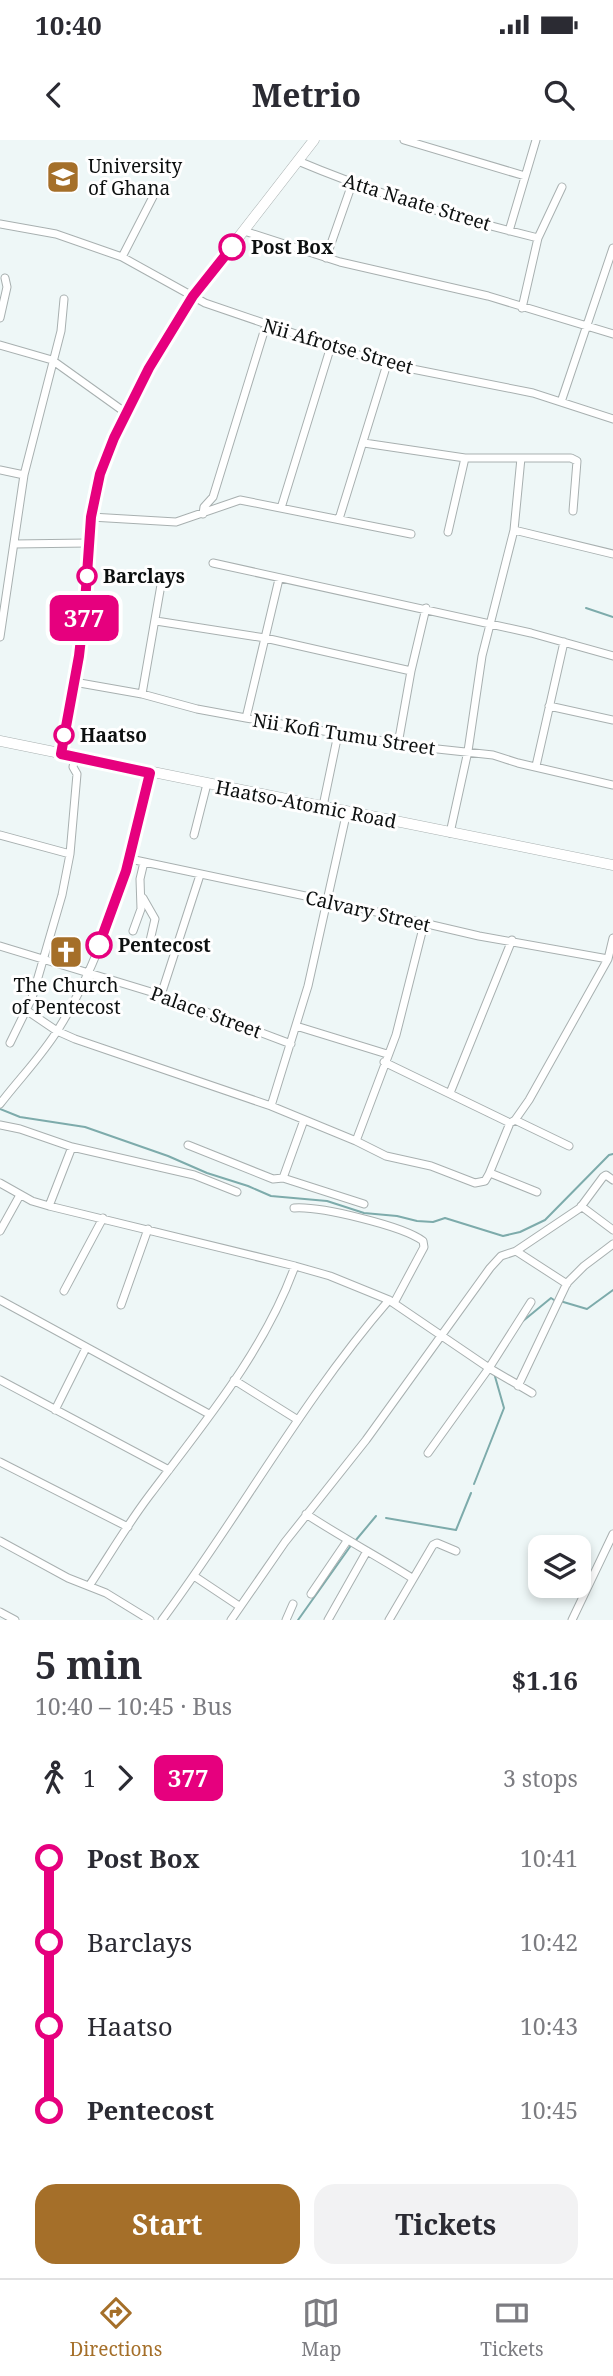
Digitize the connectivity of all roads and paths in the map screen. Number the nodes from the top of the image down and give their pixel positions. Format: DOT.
graph roads {
  1 [pos="314,140"];
  2 [pos="404,140"];
  3 [pos="536,140"];
  4 [pos="298,161"];
  5 [pos="525,176"];
  6 [pos="352,184"];
  7 [pos="562,187"];
  8 [pos="157,190"];
  9 [pos="0,224"];
  10 [pos="244,231"];
  11 [pos="509,231"];
  12 [pos="538,238"];
  13 [pos="613,248"];
  14 [pos="122,257"];
  15 [pos="326,258"];
  16 [pos="5,278"];
  17 [pos="193,296"];
  18 [pos="64,299"];
  19 [pos="522,308"];
  20 [pos="0,318"];
  21 [pos="266,325"];
  22 [pos="586,325"];
  23 [pos="613,334"];
  24 [pos="0,345"];
  25 [pos="331,346"];
  26 [pos="52,360"];
  27 [pos="387,363"];
  28 [pos="561,402"];
  29 [pos="126,413"];
  30 [pos="613,419"];
  31 [pos="364,443"];
  32 [pos="465,458"];
  33 [pos="521,458"];
  34 [pos="0,470"];
  35 [pos="24,475"];
  36 [pos="213,497"];
  37 [pos="223,506"];
  38 [pos="281,508"];
  39 [pos="573,511"];
  40 [pos="203,514"];
  41 [pos="91,517"];
  42 [pos="339,519"];
  43 [pos="513,530"];
  44 [pos="449,533"];
  45 [pos="411,534"];
  46 [pos="15,544"];
  47 [pos="88,544"];
  48 [pos="613,554"];
  49 [pos="213,563"];
  50 [pos="162,579"];
  51 [pos="279,579"];
  52 [pos="4,589"];
  53 [pos="426,608"];
  54 [pos="156,621"];
  55 [pos="491,624"];
  56 [pos="0,637"];
  57 [pos="265,638"];
  58 [pos="564,642"];
  59 [pos="613,656"];
  60 [pos="411,671"];
  61 [pos="74,682"];
  62 [pos="142,694"];
  63 [pos="549,706"];
  64 [pos="246,718"];
  65 [pos="613,720"];
  66 [pos="338,734"];
  67 [pos="0,741"];
  68 [pos="398,744"];
  69 [pos="468,751"];
  70 [pos="61,754"];
  71 [pos="75,757"];
  72 [pos="536,766"];
  73 [pos="150,773"];
  74 [pos="207,784"];
  75 [pos="613,785"];
  76 [pos="323,806"];
  77 [pos="347,811"];
  78 [pos="450,833"];
  79 [pos="0,835"];
  80 [pos="194,835"];
  81 [pos="70,854"];
  82 [pos="130,859"];
  83 [pos="144,862"];
  84 [pos="613,865"];
  85 [pos="200,875"];
  86 [pos="142,897"];
  87 [pos="329,901"];
  88 [pos="424,923"];
  89 [pos="133,931"];
  90 [pos="613,938"];
  91 [pos="512,940"];
  92 [pos="149,945"];
  93 [pos="0,946"];
  94 [pos="43,958"];
  95 [pos="608,959"];
  96 [pos="88,972"];
  97 [pos="162,995"];
  98 [pos="26,1010"];
  99 [pos="296,1026"];
  100 [pos="57,1031"];
  101 [pos="10,1043"];
  102 [pos="290,1044"];
  103 [pos="385,1058"];
  104 [pos="450,1093"];
  105 [pos="0,1104"];
  106 [pos="271,1106"];
  107 [pos="304,1120"];
  108 [pos="513,1121"];
  109 [pos="0,1125"];
  110 [pos="356,1141"];
  111 [pos="188,1144"];
  112 [pos="569,1146"];
  113 [pos="72,1147"];
  114 [pos="490,1173"];
  115 [pos="283,1178"];
  116 [pos="613,1180"];
  117 [pos="0,1183"];
  118 [pos="237,1192"];
  119 [pos="537,1192"];
  120 [pos="20,1195"];
  121 [pos="364,1204"];
  122 [pos="49,1206"];
  123 [pos="581,1206"];
  124 [pos="294,1208"];
  125 [pos="103,1219"];
  126 [pos="148,1230"];
  127 [pos="613,1230"];
  128 [pos="0,1231"];
  129 [pos="613,1244"];
  130 [pos="516,1251"];
  131 [pos="295,1266"];
  132 [pos="566,1283"];
  133 [pos="64,1291"];
  134 [pos="0,1300"];
  135 [pos="391,1301"];
  136 [pos="531,1302"];
  137 [pos="121,1304"];
  138 [pos="441,1336"];
  139 [pos="86,1348"];
  140 [pos="489,1368"];
  141 [pos="0,1380"];
  142 [pos="234,1380"];
  143 [pos="518,1386"];
  144 [pos="532,1393"];
  145 [pos="55,1410"];
  146 [pos="209,1415"];
  147 [pos="298,1420"];
  148 [pos="428,1453"];
  149 [pos="0,1462"];
  150 [pos="169,1470"];
  151 [pos="306,1514"];
  152 [pos="128,1527"];
  153 [pos="613,1534"];
  154 [pos="0,1541"];
  155 [pos="348,1542"];
  156 [pos="363,1550"];
  157 [pos="456,1551"];
  158 [pos="194,1576"];
  159 [pos="412,1578"];
  160 [pos="89,1586"];
  161 [pos="311,1594"];
  162 [pos="293,1604"];
  163 [pos="239,1606"];
  164 [pos="0,1612"];
  165 [pos="15,1620"];
  166 [pos="150,1620"];
  167 [pos="162,1620"];
  168 [pos="231,1620"];
  169 [pos="286,1620"];
  170 [pos="328,1620"];
  171 [pos="389,1620"];
  172 [pos="572,1620"];
  1 -- 4 [label="street"];
  2 -- 5 [label="street"];
  3 -- 5 [label="street"];
  4 -- 6 [label="street, Atta Naate Street"];
  4 -- 10 [label="street"];
  5 -- 11 [label="street"];
  6 -- 11 [label="street, Atta Naate Street"];
  6 -- 15 [label="street"];
  7 -- 12 [label="street"];
  8 -- 14 [label="street"];
  9 -- 14 [label="street, Nii Afrotse Street"];
  10 -- 15 [label="street"];
  10 -- 17 [label="street"];
  11 -- 12 [label="street, Atta Naate Street"];
  12 -- 19 [label="street"];
  13 -- 22 [label="street"];
  14 -- 17 [label="street, Nii Afrotse Street"];
  15 -- 19 [label="street"];
  16 -- 20 [label="street"];
  17 -- 21 [label="street, Nii Afrotse Street"];
  17 -- 29 [label="street"];
  18 -- 26 [label="street"];
  19 -- 22 [label="street"];
  21 -- 25 [label="street, Nii Afrotse Street"];
  21 -- 36 [label="street"];
  22 -- 23 [label="street"];
  22 -- 28 [label="street"];
  24 -- 26 [label="street"];
  25 -- 27 [label="street, Nii Afrotse Street"];
  25 -- 38 [label="street"];
  26 -- 29 [label="street"];
  26 -- 35 [label="street"];
  27 -- 28 [label="street, Nii Afrotse Street"];
  27 -- 31 [label="street"];
  28 -- 30 [label="street, Nii Afrotse Street"];
  29 -- 41 [label="street"];
  31 -- 32 [label="street"];
  31 -- 42 [label="street"];
  32 -- 33 [label="street"];
  32 -- 44 [label="street"];
  33 -- 39 [label="street"];
  33 -- 43 [label="street"];
  34 -- 35 [label="street"];
  35 -- 46 [label="street"];
  36 -- 37 [label="street"];
  36 -- 40 [label="street"];
  37 -- 38 [label="street"];
  37 -- 40 [label="street"];
  38 -- 42 [label="street"];
  40 -- 41 [label="street"];
  41 -- 47 [label="street"];
  42 -- 45 [label="street"];
  43 -- 48 [label="street"];
  43 -- 55 [label="street"];
  46 -- 47 [label="street"];
  46 -- 52 [label="street"];
  47 -- 61 [label="street"];
  49 -- 51 [label="street"];
  50 -- 54 [label="street"];
  51 -- 53 [label="street"];
  51 -- 57 [label="street"];
  52 -- 56 [label="street"];
  53 -- 55 [label="street"];
  53 -- 60 [label="street"];
  54 -- 57 [label="street"];
  54 -- 62 [label="street"];
  55 -- 58 [label="street"];
  55 -- 69 [label="street"];
  57 -- 60 [label="street"];
  57 -- 64 [label="street"];
  58 -- 59 [label="street"];
  58 -- 63 [label="street"];
  60 -- 68 [label="street"];
  61 -- 62 [label="street, Nii Kofi Tumu Street"];
  61 -- 70 [label="street"];
  62 -- 64 [label="street, Nii Kofi Tumu Street"];
  63 -- 65 [label="street"];
  63 -- 72 [label="street"];
  64 -- 66 [label="street, Nii Kofi Tumu Street"];
  66 -- 68 [label="street, Nii Kofi Tumu Street"];
  66 -- 76 [label="street"];
  67 -- 70 [label="street, Haatso-Atomic Road"];
  68 -- 69 [label="street, Nii Kofi Tumu Street"];
  69 -- 72 [label="street, Nii Kofi Tumu Street"];
  69 -- 78 [label="street"];
  70 -- 71 [label="street, Haatso-Atomic Road"];
  71 -- 73 [label="street, Haatso-Atomic Road"];
  71 -- 81 [label="street"];
  72 -- 75 [label="street, Nii Kofi Tumu Street"];
  73 -- 74 [label="street, Haatso-Atomic Road"];
  73 -- 82 [label="street"];
  74 -- 76 [label="street, Haatso-Atomic Road"];
  74 -- 80 [label="street"];
  76 -- 77 [label="street, Haatso-Atomic Road"];
  77 -- 78 [label="street, Haatso-Atomic Road"];
  77 -- 87 [label="street"];
  78 -- 84 [label="street, Haatso-Atomic Road"];
  79 -- 81 [label="street"];
  81 -- 94 [label="street"];
  82 -- 83 [label="street, Calvary Street"];
  82 -- 96 [label="street"];
  83 -- 85 [label="street, Calvary Street"];
  83 -- 86 [label="street"];
  85 -- 87 [label="street, Calvary Street"];
  85 -- 97 [label="street"];
  86 -- 89 [label="street"];
  86 -- 92 [label="street"];
  87 -- 88 [label="street, Calvary Street"];
  87 -- 99 [label="street"];
  88 -- 91 [label="street, Calvary Street"];
  88 -- 103 [label="street"];
  90 -- 95 [label="street"];
  91 -- 95 [label="street, Calvary Street"];
  91 -- 104 [label="street"];
  93 -- 94 [label="street, Palace Street"];
  94 -- 96 [label="street, Palace Street"];
  94 -- 98 [label="street"];
  95 -- 108 [label="street"];
  96 -- 97 [label="street, Palace Street"];
  96 -- 100 [label="street"];
  97 -- 102 [label="street, Palace Street"];
  98 -- 100 [label="street"];
  98 -- 101 [label="street"];
  99 -- 102 [label="street"];
  99 -- 103 [label="street"];
  100 -- 105 [label="street"];
  100 -- 106 [label="street"];
  102 -- 106 [label="street"];
  103 -- 104 [label="street"];
  103 -- 110 [label="street"];
  104 -- 108 [label="street"];
  106 -- 107 [label="street"];
  107 -- 110 [label="street"];
  107 -- 115 [label="street"];
  108 -- 112 [label="street"];
  108 -- 114 [label="street"];
  109 -- 113 [label="street"];
  110 -- 114 [label="street"];
  111 -- 115 [label="street"];
  113 -- 118 [label="street"];
  113 -- 122 [label="street"];
  114 -- 119 [label="street"];
  115 -- 121 [label="street"];
  116 -- 123 [label="street"];
  117 -- 120 [label="street"];
  120 -- 122 [label="street"];
  120 -- 128 [label="street"];
  122 -- 125 [label="street"];
  123 -- 127 [label="street"];
  123 -- 130 [label="street"];
  124 -- 135 [label="street"];
  125 -- 126 [label="street"];
  125 -- 133 [label="street"];
  126 -- 131 [label="street"];
  126 -- 137 [label="street"];
  129 -- 132 [label="street"];
  130 -- 132 [label="street"];
  130 -- 138 [label="street"];
  131 -- 135 [label="street"];
  131 -- 142 [label="street"];
  132 -- 143 [label="street"];
  134 -- 139 [label="street"];
  135 -- 138 [label="street"];
  135 -- 147 [label="street"];
  136 -- 140 [label="street"];
  138 -- 140 [label="street"];
  138 -- 151 [label="street"];
  139 -- 145 [label="street"];
  139 -- 146 [label="street"];
  140 -- 143 [label="street"];
  140 -- 148 [label="street"];
  141 -- 145 [label="street"];
  142 -- 146 [label="street"];
  142 -- 147 [label="street"];
  143 -- 144 [label="street"];
  145 -- 150 [label="street"];
  146 -- 150 [label="street"];
  147 -- 158 [label="street"];
  149 -- 152 [label="street"];
  150 -- 152 [label="street"];
  151 -- 155 [label="street"];
  151 -- 163 [label="street"];
  152 -- 160 [label="street"];
  153 -- 172 [label="street"];
  154 -- 160 [label="street"];
  155 -- 156 [label="street"];
  155 -- 161 [label="street"];
  156 -- 159 [label="street"];
  156 -- 170 [label="street"];
  157 -- 159 [label="street"];
  158 -- 163 [label="street"];
  158 -- 167 [label="street"];
  159 -- 171 [label="street"];
  160 -- 166 [label="street"];
  162 -- 169 [label="street"];
  163 -- 168 [label="street"];
  164 -- 165 [label="street"];
}
